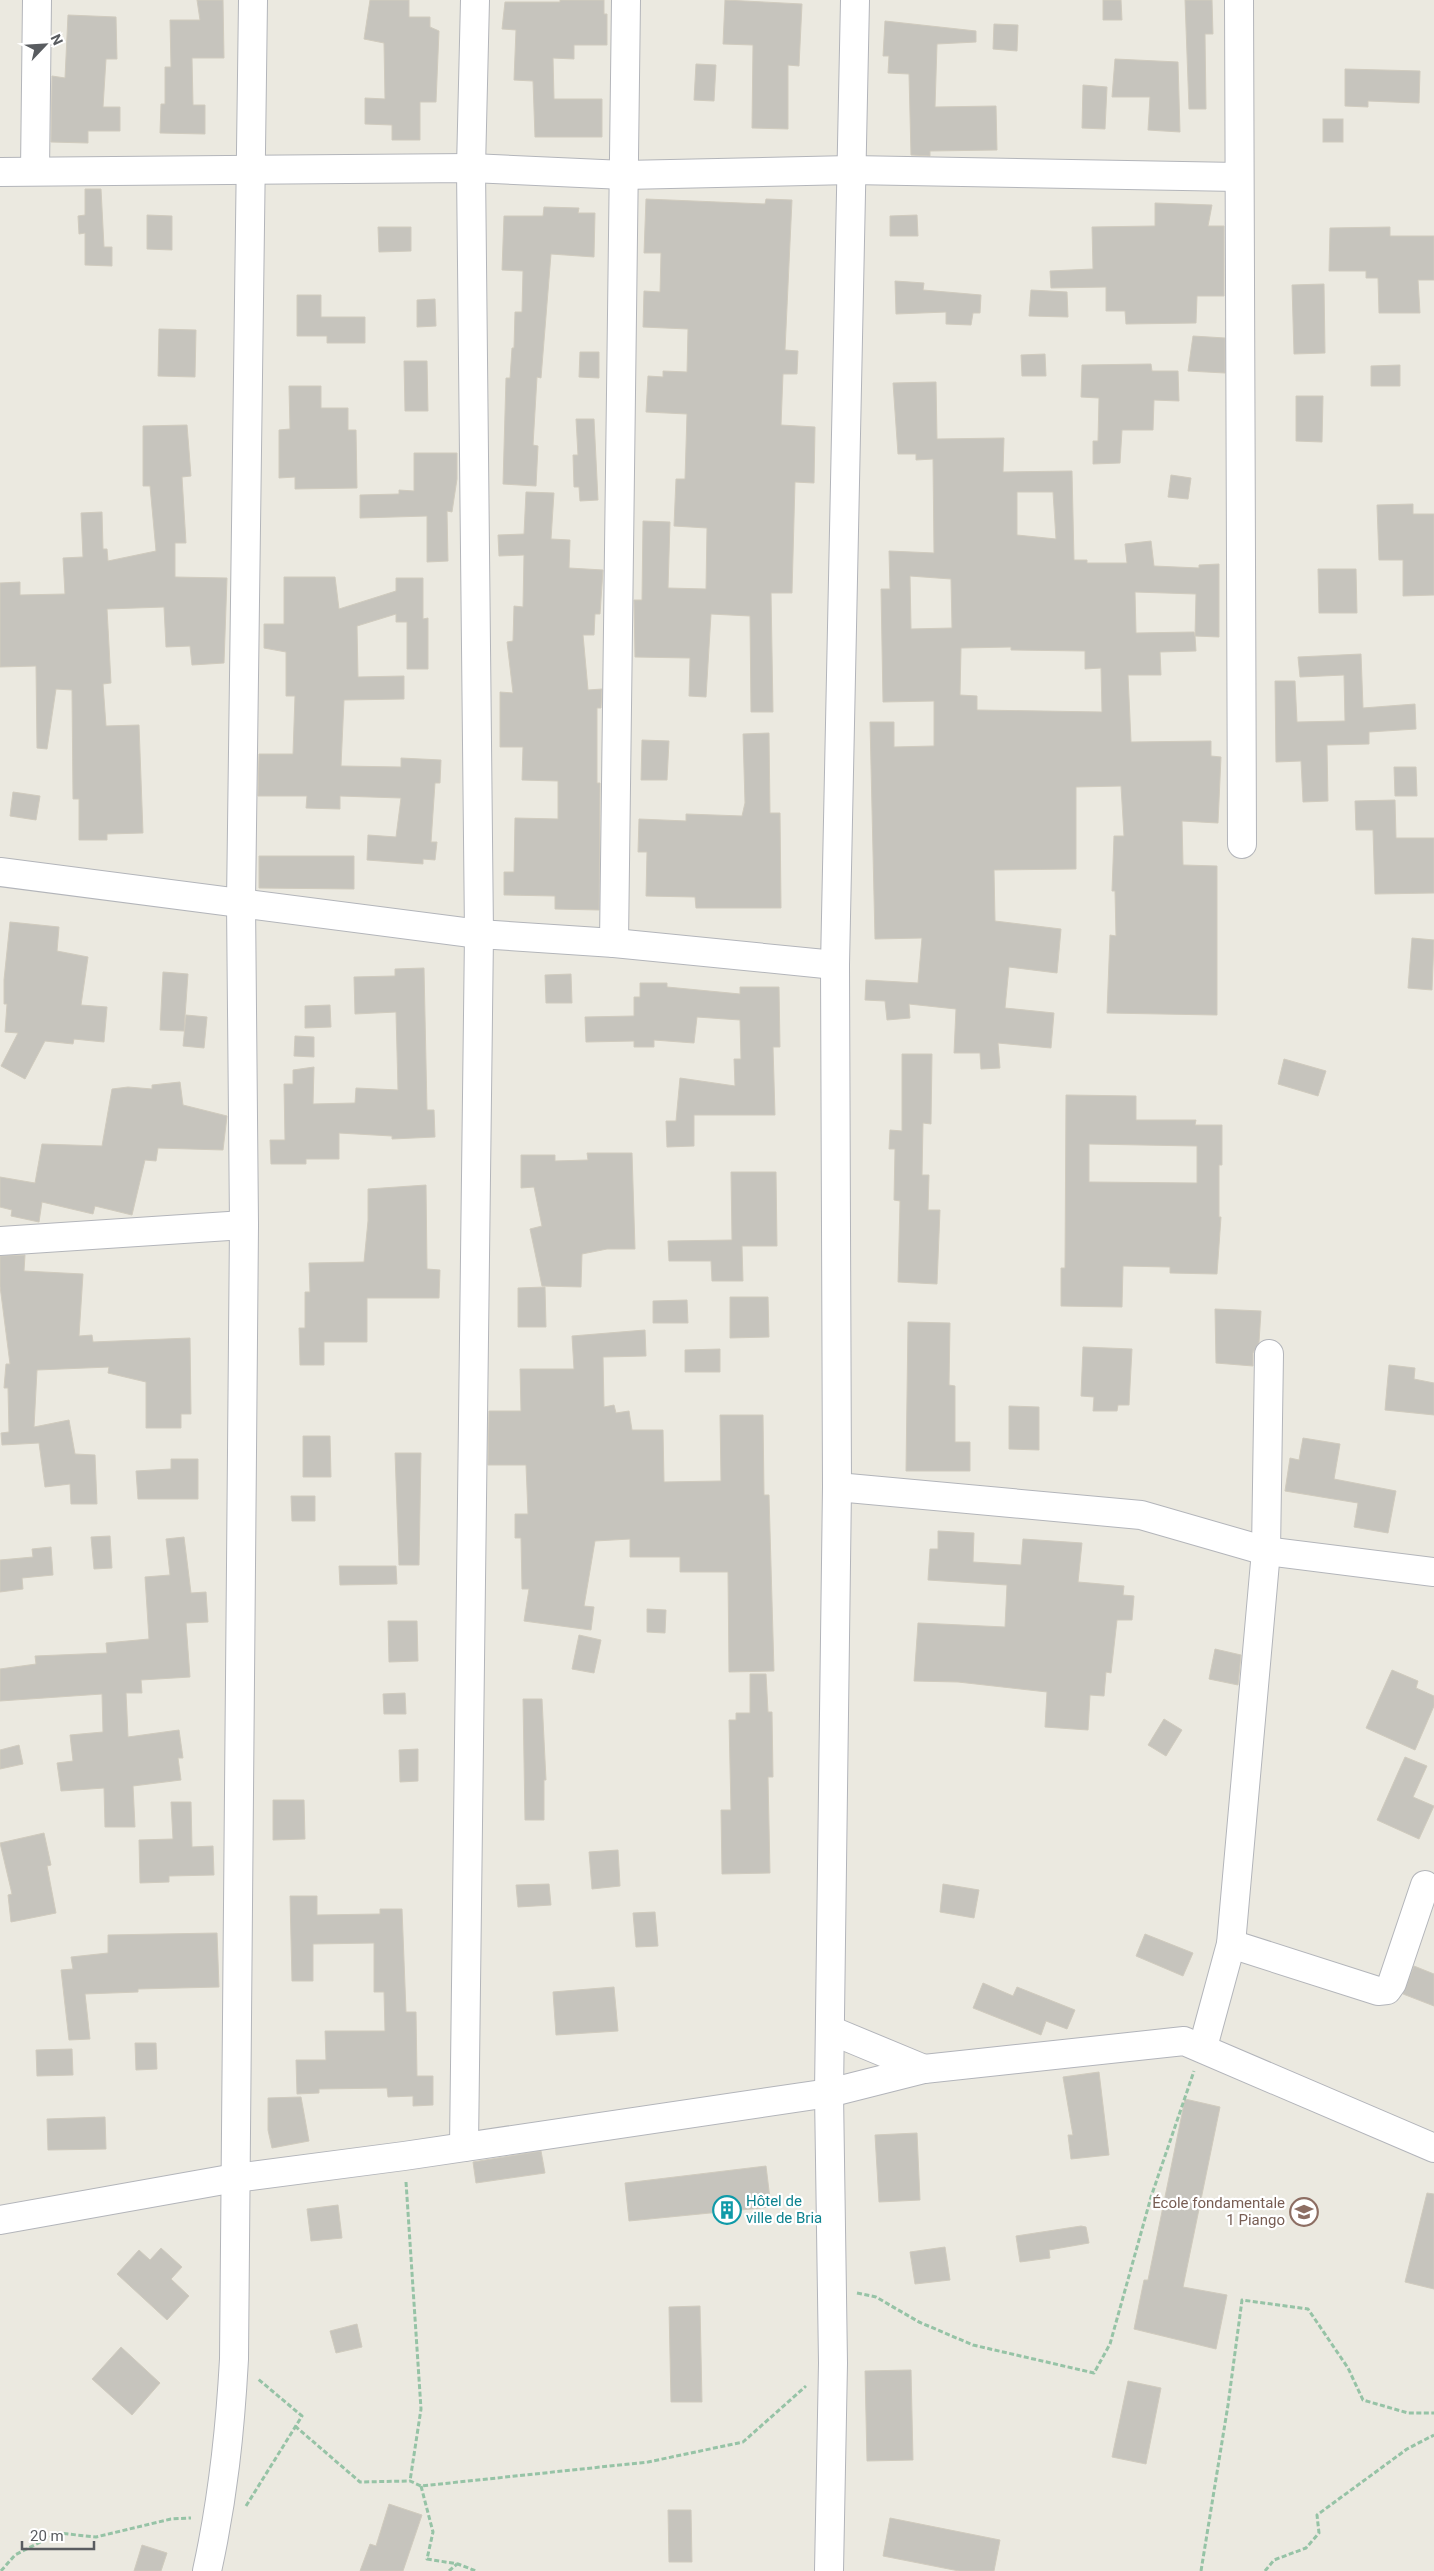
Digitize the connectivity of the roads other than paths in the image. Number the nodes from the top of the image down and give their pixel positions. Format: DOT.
graph roads {
  1 [pos="37,0"];
  2 [pos="253,0"];
  3 [pos="475,0"];
  4 [pos="626,0"];
  5 [pos="855,0"];
  6 [pos="1239,0"];
  7 [pos="471,168"];
  8 [pos="250,169"];
  9 [pos="851,170"];
  10 [pos="35,171"];
  11 [pos="0,172"];
  12 [pos="624,175"];
  13 [pos="1238,177"];
  14 [pos="1242,844"];
  15 [pos="0,872"];
  16 [pos="241,902"];
  17 [pos="479,934"];
  18 [pos="614,943"];
  19 [pos="835,965"];
  20 [pos="244,1225"];
  21 [pos="0,1241"];
  22 [pos="1269,1354"];
  23 [pos="838,1487"];
  24 [pos="1266,1551"];
  25 [pos="1434,1572"];
  26 [pos="1425,1885"];
  27 [pos="1231,1944"];
  28 [pos="830,2030"];
  29 [pos="1202,2047"];
  30 [pos="924,2069"];
  31 [pos="829,2093"];
  32 [pos="464,2147"];
  33 [pos="1434,2148"];
  34 [pos="235,2178"];
  35 [pos="0,2220"];
  36 [pos="207,2571"];
  37 [pos="829,2571"];
  1 -- 10 [label="street"];
  2 -- 8 [label="street"];
  3 -- 7 [label="street"];
  4 -- 12 [label="street"];
  5 -- 9 [label="street"];
  6 -- 13 [label="street"];
  7 -- 8 [label="street"];
  7 -- 12 [label="street"];
  7 -- 17 [label="street"];
  8 -- 10 [label="street"];
  8 -- 16 [label="street"];
  9 -- 12 [label="street"];
  9 -- 13 [label="street"];
  9 -- 19 [label="street"];
  10 -- 11 [label="street"];
  12 -- 18 [label="street"];
  13 -- 14 [label="street"];
  15 -- 16 [label="street"];
  16 -- 17 [label="street"];
  16 -- 20 [label="street"];
  17 -- 18 [label="street"];
  17 -- 32 [label="street"];
  18 -- 19 [label="street"];
  19 -- 23 [label="street"];
  20 -- 21 [label="street"];
  20 -- 34 [label="street"];
  22 -- 24 [label="street"];
  23 -- 24 [label="street"];
  23 -- 28 [label="street"];
  24 -- 25 [label="street"];
  24 -- 27 [label="street"];
  26 -- 27 [label="street"];
  27 -- 29 [label="street"];
  28 -- 30 [label="street"];
  28 -- 31 [label="street"];
  29 -- 30 [label="street"];
  29 -- 33 [label="street"];
  30 -- 31 [label="street"];
  31 -- 32 [label="street"];
  31 -- 37 [label="street"];
  32 -- 34 [label="street"];
  34 -- 35 [label="street"];
  34 -- 36 [label="street"];
}
